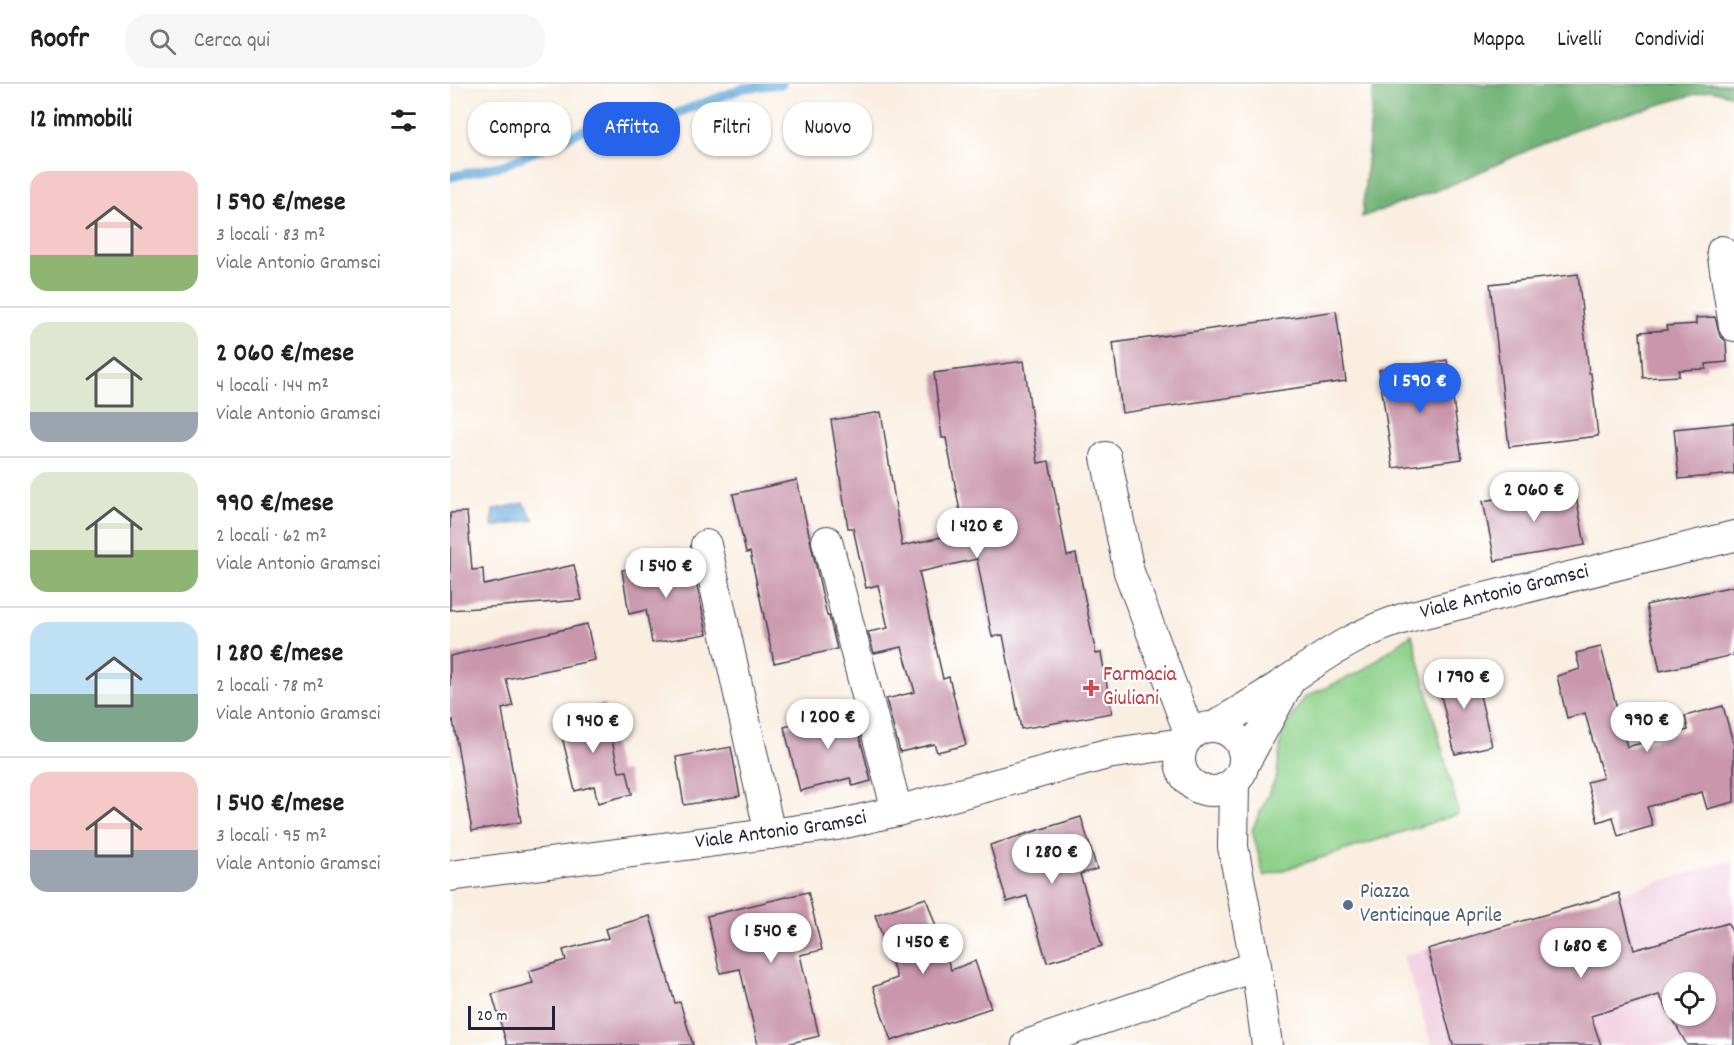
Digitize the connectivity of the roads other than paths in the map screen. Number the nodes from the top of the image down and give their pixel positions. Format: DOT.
graph roads {
  1 [pos="1722,251"];
  2 [pos="1734,326"];
  3 [pos="1106,457"];
  4 [pos="1734,536"];
  5 [pos="826,541"];
  6 [pos="706,545"];
  7 [pos="1290,679"];
  8 [pos="1196,749"];
  9 [pos="1239,773"];
  10 [pos="897,811"];
  11 [pos="770,834"];
  12 [pos="1233,847"];
  13 [pos="450,876"];
  14 [pos="1256,966"];
  15 [pos="1027,1045"];
  16 [pos="1267,1045"];
  1 -- 2 [label="street"];
  3 -- 8 [label="street"];
  4 -- 7 [label="street, Viale Antonio Gramsci"];
  5 -- 10 [label="street"];
  6 -- 11 [label="street"];
  7 -- 8 [label="street, Viale Antonio Gramsci"];
  7 -- 9 [label="street, Viale Antonio Gramsci"];
  8 -- 9 [label="street"];
  8 -- 9 [label="street"];
  8 -- 10 [label="street, Viale Antonio Gramsci"];
  8 -- 12 [label="street"];
  9 -- 12 [label="street"];
  10 -- 11 [label="street, Viale Antonio Gramsci"];
  11 -- 13 [label="street, Viale Antonio Gramsci"];
  12 -- 14 [label="street"];
  14 -- 15 [label="street"];
  14 -- 16 [label="street"];
}
